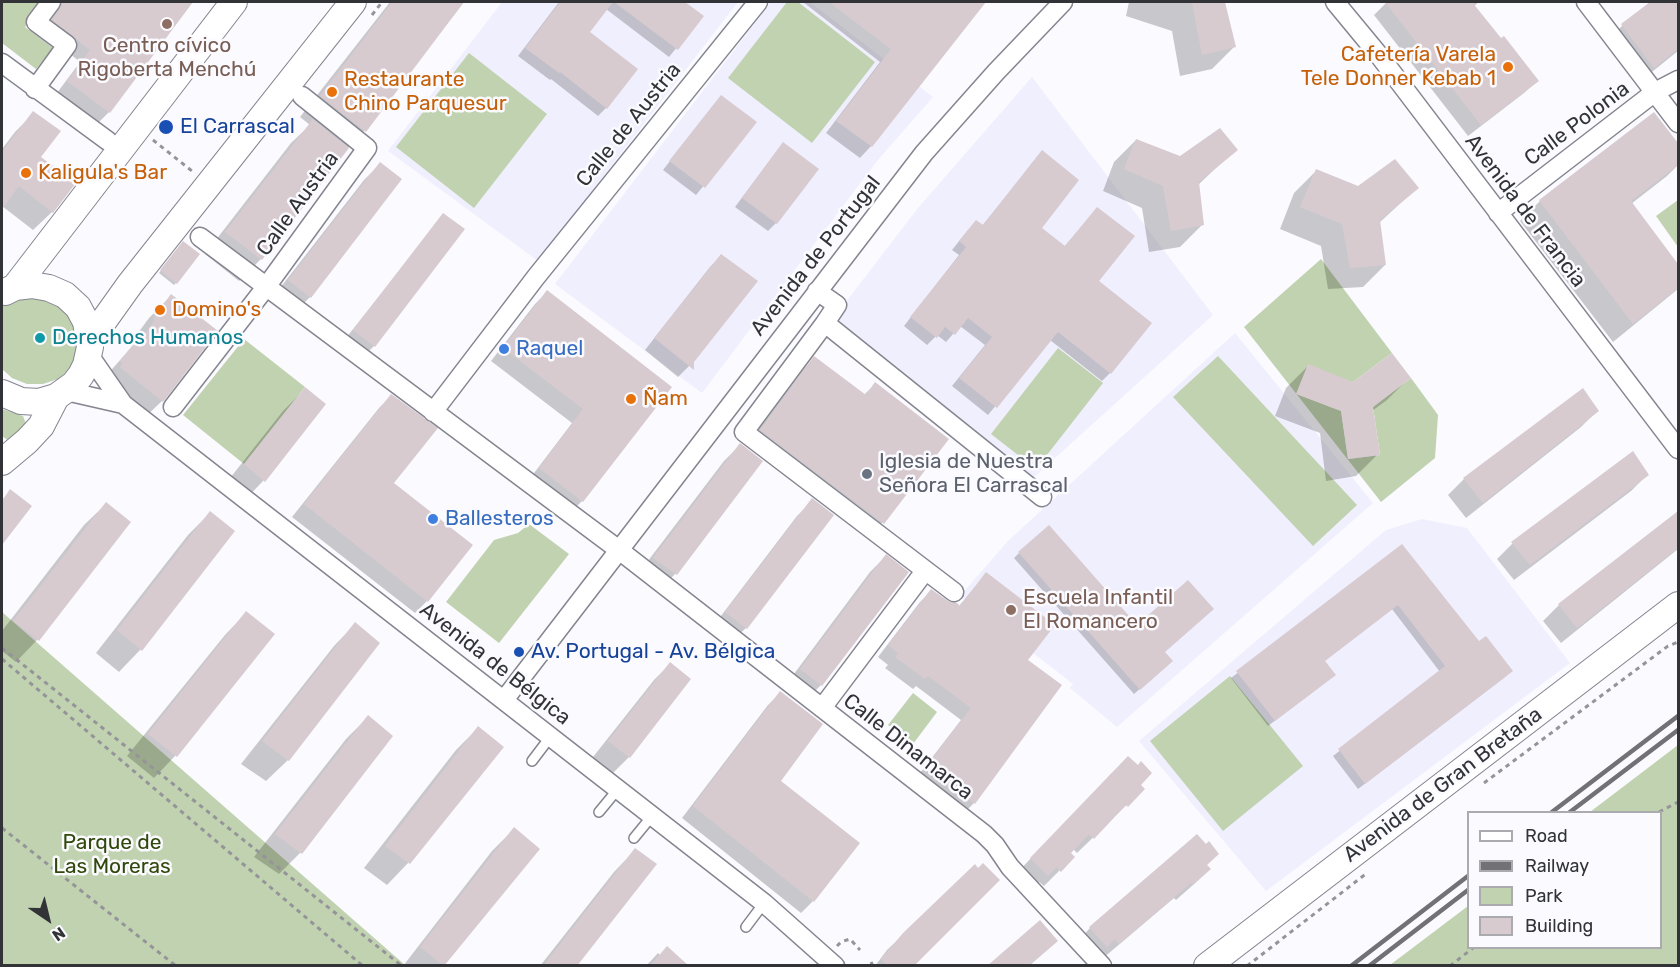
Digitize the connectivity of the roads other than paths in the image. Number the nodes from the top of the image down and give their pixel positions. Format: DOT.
graph roads {
  1 [pos="51,2"];
  2 [pos="234,2"];
  3 [pos="758,2"];
  4 [pos="1063,2"];
  5 [pos="1335,2"];
  6 [pos="1586,2"];
  7 [pos="361,10"];
  8 [pos="2,63"];
  9 [pos="1678,80"];
  10 [pos="35,89"];
  11 [pos="1655,92"];
  12 [pos="302,96"];
  13 [pos="1678,123"];
  14 [pos="108,141"];
  15 [pos="1498,213"];
  16 [pos="200,237"];
  17 [pos="266,287"];
  18 [pos="6,290"];
  19 [pos="817,291"];
  20 [pos="825,323"];
  21 [pos="90,347"];
  22 [pos="2,393"];
  23 [pos="61,394"];
  24 [pos="123,404"];
  25 [pos="173,407"];
  26 [pos="433,412"];
  27 [pos="1678,449"];
  28 [pos="2,462"];
  29 [pos="1041,497"];
  30 [pos="619,550"];
  31 [pos="925,571"];
  32 [pos="954,592"];
  33 [pos="1678,604"];
  34 [pos="504,700"];
  35 [pos="822,708"];
  36 [pos="550,736"];
  37 [pos="532,761"];
  38 [pos="618,789"];
  39 [pos="599,812"];
  40 [pos="652,816"];
  41 [pos="633,838"];
  42 [pos="764,903"];
  43 [pos="746,927"];
  44 [pos="835,966"];
  45 [pos="1102,966"];
  46 [pos="1207,966"];
  1 -- 10 [label="street"];
  2 -- 18 [label="main road"];
  3 -- 26 [label="street, Calle de Austria"];
  4 -- 19 [label="street, Avenida de Portugal"];
  5 -- 15 [label="street, Avenida de Francia"];
  6 -- 11 [label="street, Calle Polonia"];
  7 -- 21 [label="main road"];
  8 -- 10 [label="street"];
  9 -- 11 [label="street, Calle Polonia"];
  10 -- 14 [label="street"];
  11 -- 13 [label="street, Calle Polonia"];
  11 -- 15 [label="street, Calle Polonia"];
  12 -- 17 [label="street, Calle Austria"];
  15 -- 27 [label="street, Avenida de Francia"];
  16 -- 17 [label="street"];
  17 -- 25 [label="street, Calle Austria"];
  17 -- 26 [label="street"];
  18 -- 21 [label="main road"];
  19 -- 20 [label="street"];
  19 -- 30 [label="street, Avenida de Portugal"];
  20 -- 29 [label="street"];
  20 -- 31 [label="street"];
  21 -- 23 [label="main road"];
  21 -- 24 [label="street"];
  22 -- 23 [label="main road"];
  23 -- 24 [label="street"];
  23 -- 28 [label="main road"];
  24 -- 34 [label="street, Avenida de Bélgica"];
  26 -- 30 [label="street"];
  30 -- 34 [label="street, Avenida de Portugal"];
  30 -- 35 [label="street"];
  31 -- 32 [label="street"];
  31 -- 35 [label="street, Calle Dinamarca"];
  33 -- 46 [label="main road, Avenida de Gran Bretaña"];
  34 -- 36 [label="street, Avenida de Bélgica"];
  35 -- 45 [label="street, Calle Dinamarca"];
  36 -- 37 [label="lane"];
  36 -- 38 [label="street, Avenida de Bélgica"];
  38 -- 39 [label="lane"];
  38 -- 40 [label="street, Avenida de Bélgica"];
  40 -- 41 [label="lane"];
  40 -- 42 [label="street, Avenida de Bélgica"];
  42 -- 43 [label="lane"];
  42 -- 44 [label="street, Avenida de Bélgica"];
}
